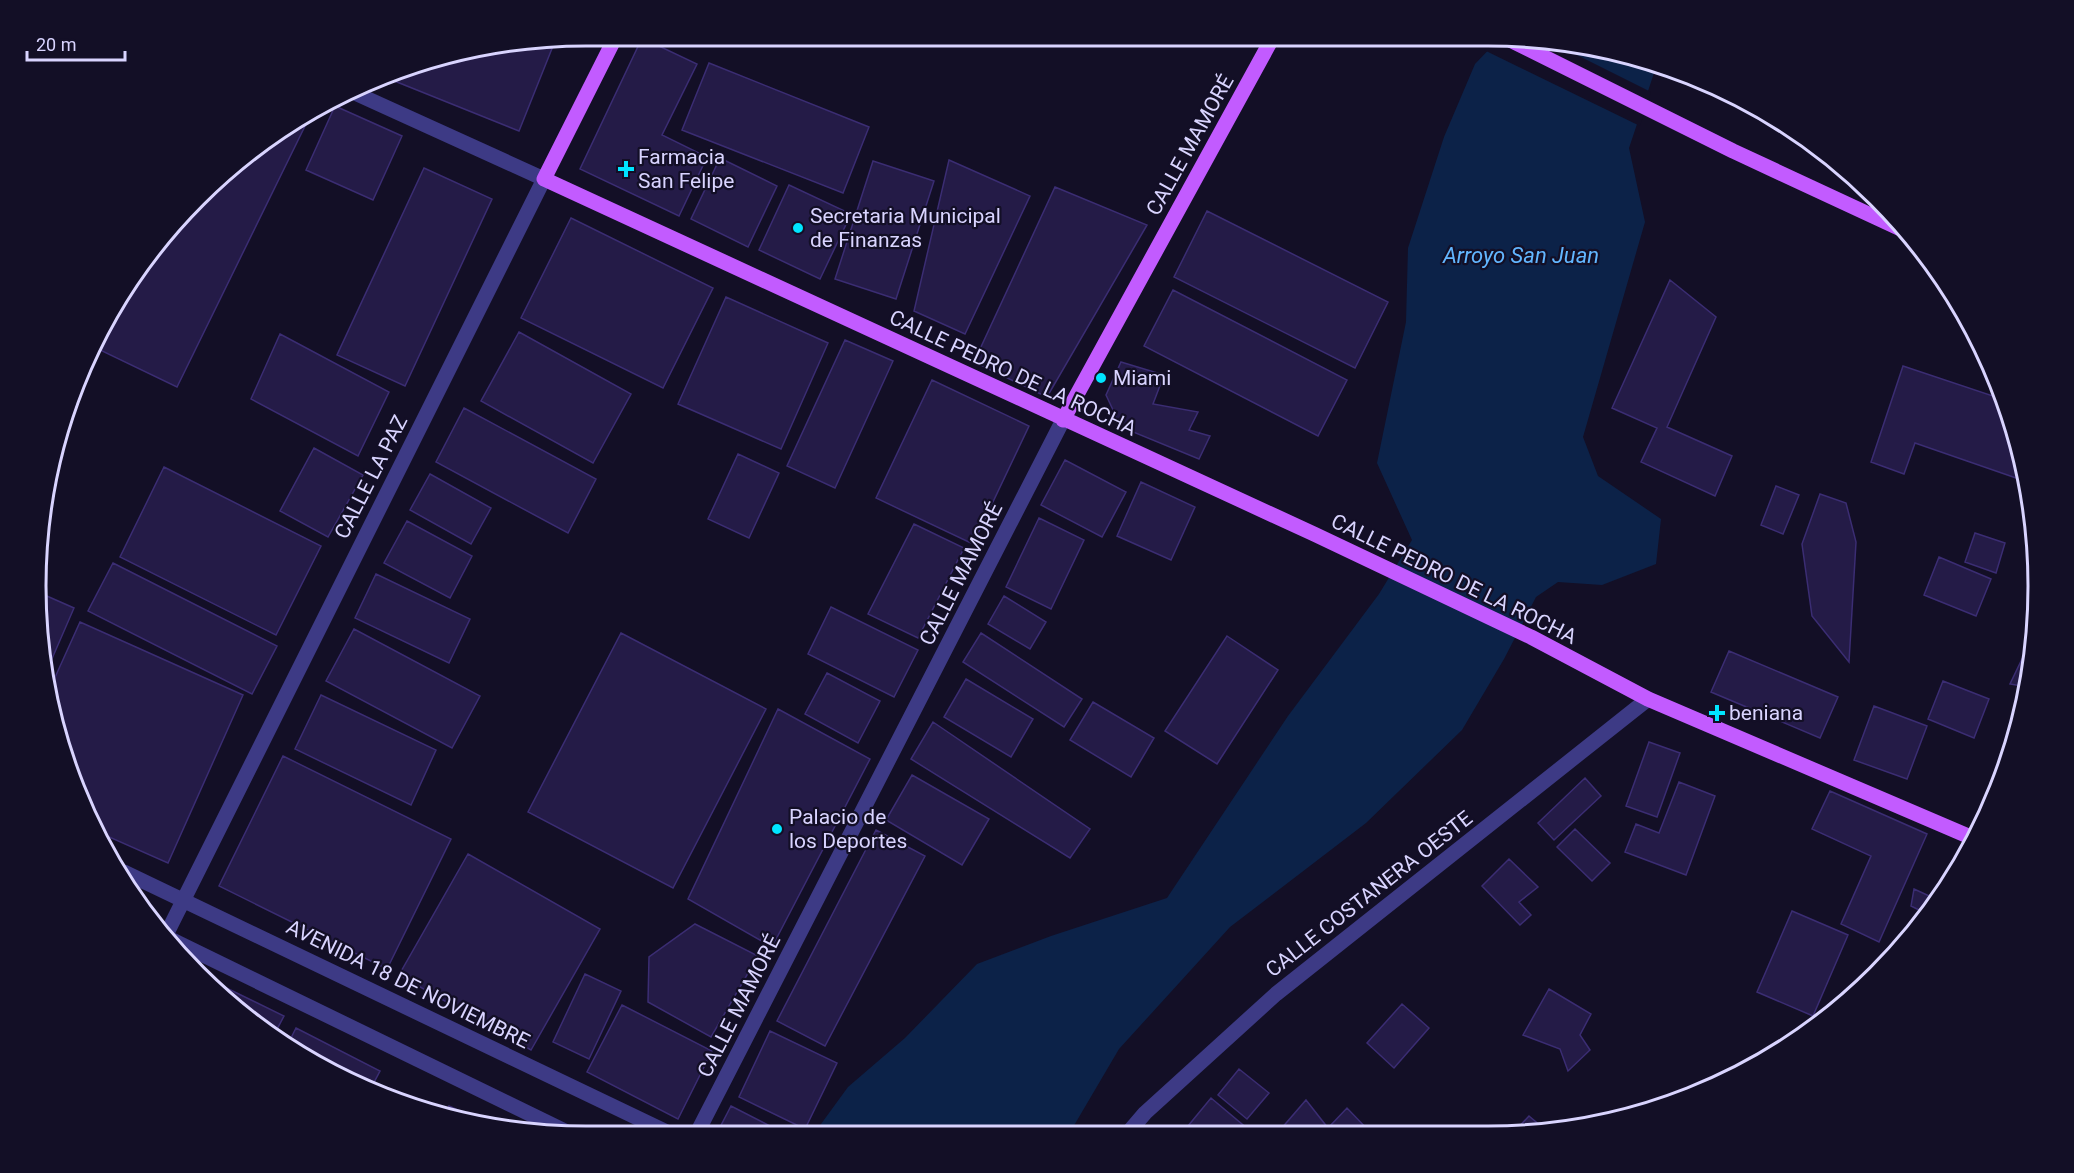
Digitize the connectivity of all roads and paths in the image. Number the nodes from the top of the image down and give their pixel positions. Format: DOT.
graph roads {
  1 [pos="611,46"];
  2 [pos="1268,46"];
  3 [pos="1527,48"];
  4 [pos="362,96"];
  5 [pos="544,179"];
  6 [pos="1885,221"];
  7 [pos="1064,420"];
  8 [pos="1648,699"];
  9 [pos="1966,835"];
  10 [pos="131,875"];
  11 [pos="184,898"];
  12 [pos="168,928"];
  13 [pos="183,945"];
  14 [pos="552,1125"];
  15 [pos="654,1126"];
  16 [pos="701,1126"];
  17 [pos="1134,1126"];
  1 -- 5 [label="main road, CALLE LA PAZ"];
  2 -- 7 [label="main road, CALLE MAMORÉ"];
  3 -- 6 [label="main road"];
  4 -- 5 [label="street, CALLE PEDRO DE LA ROCHA"];
  5 -- 7 [label="main road, CALLE PEDRO DE LA ROCHA"];
  5 -- 11 [label="street, CALLE LA PAZ"];
  7 -- 8 [label="main road, CALLE PEDRO DE LA ROCHA"];
  7 -- 16 [label="street, CALLE MAMORÉ"];
  8 -- 9 [label="main road, CALLE PEDRO DE LA ROCHA"];
  8 -- 17 [label="street, CALLE COSTANERA OESTE"];
  10 -- 11 [label="street, AVENIDA 18 DE NOVIEMBRE"];
  11 -- 12 [label="street, CALLE LA PAZ"];
  11 -- 15 [label="street, AVENIDA 18 DE NOVIEMBRE"];
  13 -- 14 [label="street"];
}
